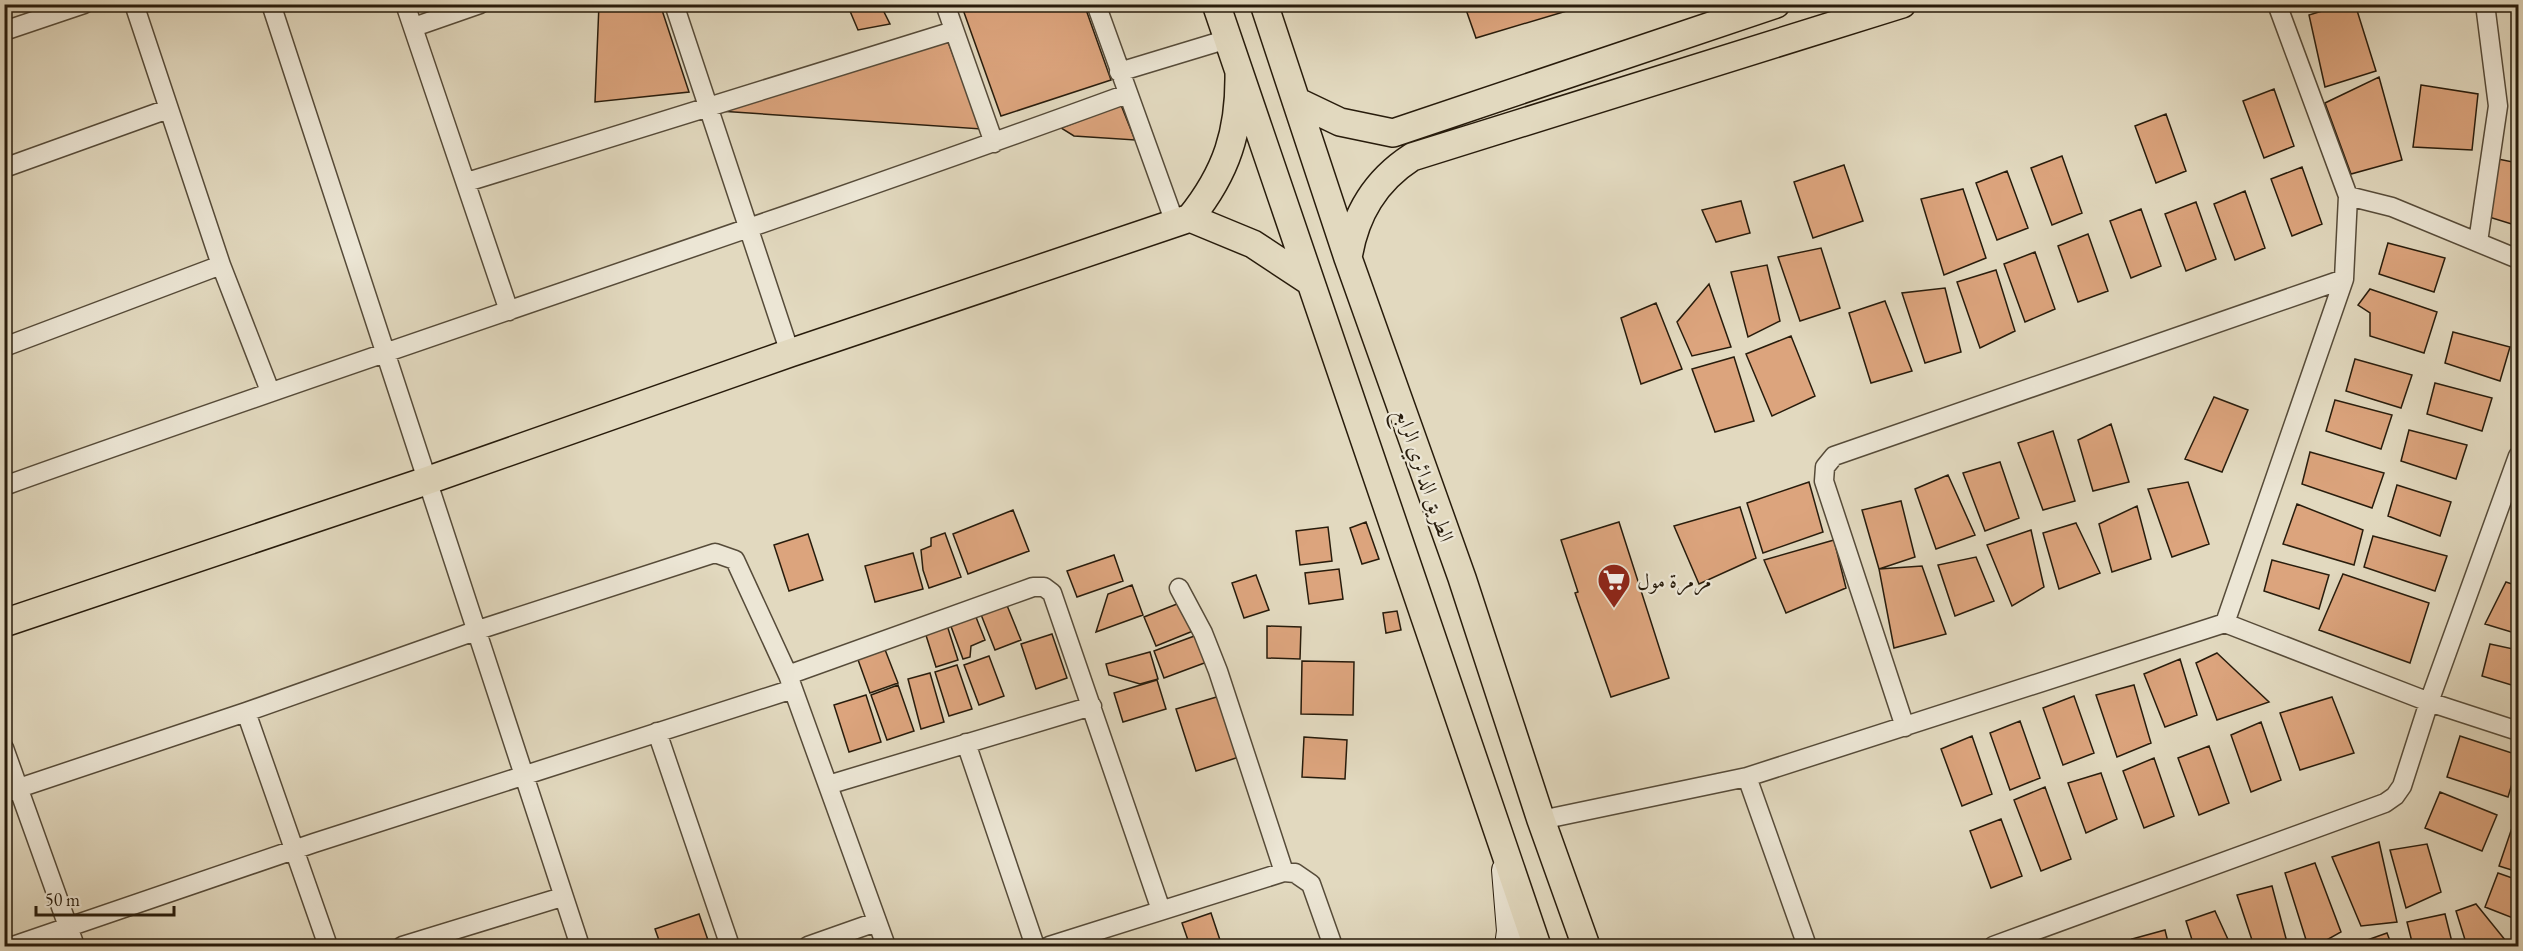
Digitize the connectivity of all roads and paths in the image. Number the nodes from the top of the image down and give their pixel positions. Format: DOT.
graph roads {
  1 [pos="84,4"];
  2 [pos="134,4"];
  3 [pos="271,4"];
  4 [pos="405,4"];
  5 [pos="480,4"];
  6 [pos="674,4"];
  7 [pos="945,4"];
  8 [pos="1096,4"];
  9 [pos="1216,4"];
  10 [pos="1264,4"];
  11 [pos="1776,4"];
  12 [pos="1902,4"];
  13 [pos="2277,4"];
  14 [pos="2485,4"];
  15 [pos="6,24"];
  16 [pos="414,27"];
  17 [pos="953,31"];
  18 [pos="1228,39"];
  19 [pos="1119,72"];
  20 [pos="1239,72"];
  21 [pos="1128,94"];
  22 [pos="1296,101"];
  23 [pos="707,107"];
  24 [pos="168,109"];
  25 [pos="994,142"];
  26 [pos="4,168"];
  27 [pos="467,182"];
  28 [pos="2348,196"];
  29 [pos="1182,221"];
  30 [pos="748,228"];
  31 [pos="2478,242"];
  32 [pos="1348,258"];
  33 [pos="2518,259"];
  34 [pos="221,265"];
  35 [pos="2344,279"];
  36 [pos="1309,281"];
  37 [pos="509,311"];
  38 [pos="4,347"];
  39 [pos="384,354"];
  40 [pos="790,354"];
  41 [pos="270,391"];
  42 [pos="2518,456"];
  43 [pos="426,481"];
  44 [pos="4,486"];
  45 [pos="1179,588"];
  46 [pos="4,623"];
  47 [pos="2225,623"];
  48 [pos="475,630"];
  49 [pos="791,682"];
  50 [pos="2429,702"];
  51 [pos="1092,706"];
  52 [pos="246,712"];
  53 [pos="1905,727"];
  54 [pos="2518,731"];
  55 [pos="657,732"];
  56 [pos="966,743"];
  57 [pos="4,748"];
  58 [pos="524,775"];
  59 [pos="1746,777"];
  60 [pos="828,785"];
  61 [pos="12,791"];
  62 [pos="1541,820"];
  63 [pos="1503,848"];
  64 [pos="294,850"];
  65 [pos="1284,872"];
  66 [pos="562,897"];
  67 [pos="1161,910"];
  68 [pos="876,922"];
  69 [pos="72,938"];
  70 [pos="13,946"];
  71 [pos="328,946"];
  72 [pos="402,946"];
  73 [pos="580,946"];
  74 [pos="730,946"];
  75 [pos="808,946"];
  76 [pos="886,946"];
  77 [pos="1035,946"];
  78 [pos="1049,946"];
  79 [pos="1333,946"];
  80 [pos="1508,946"];
  81 [pos="1537,946"];
  82 [pos="1586,946"];
  83 [pos="1807,946"];
  84 [pos="1993,946"];
  1 -- 15 [label="street"];
  2 -- 24 [label="street"];
  3 -- 39 [label="street"];
  4 -- 16 [label="street"];
  5 -- 16 [label="street"];
  6 -- 23 [label="street"];
  7 -- 17 [label="street"];
  8 -- 19 [label="street"];
  9 -- 18 [label="main road"];
  10 -- 22 [label="main road, الطريق الدائري الرابع"];
  11 -- 22 [label="main road"];
  12 -- 32 [label="main road"];
  13 -- 28 [label="street"];
  14 -- 31 [label="street"];
  16 -- 27 [label="street"];
  17 -- 23 [label="street"];
  17 -- 25 [label="street"];
  18 -- 19 [label="street"];
  18 -- 20 [label="main road"];
  19 -- 21 [label="street"];
  20 -- 29 [label="main road"];
  20 -- 36 [label="main road"];
  21 -- 25 [label="street"];
  21 -- 29 [label="street"];
  22 -- 32 [label="main road, الطريق الدائري الرابع"];
  23 -- 27 [label="street"];
  23 -- 30 [label="street"];
  24 -- 26 [label="street"];
  24 -- 34 [label="street"];
  25 -- 30 [label="street"];
  27 -- 37 [label="street"];
  28 -- 31 [label="street"];
  28 -- 35 [label="street"];
  29 -- 36 [label="main road"];
  29 -- 40 [label="main road"];
  30 -- 37 [label="street"];
  30 -- 40 [label="street"];
  31 -- 33 [label="street"];
  32 -- 62 [label="main road, الطريق الدائري الرابع"];
  34 -- 38 [label="street"];
  34 -- 41 [label="street"];
  35 -- 47 [label="street"];
  35 -- 53 [label="street"];
  36 -- 63 [label="main road"];
  37 -- 39 [label="street"];
  39 -- 41 [label="street"];
  39 -- 43 [label="street"];
  40 -- 43 [label="main road"];
  41 -- 44 [label="street"];
  42 -- 50 [label="street"];
  43 -- 46 [label="main road"];
  43 -- 48 [label="street"];
  45 -- 65 [label="street"];
  47 -- 50 [label="street"];
  47 -- 53 [label="street"];
  48 -- 49 [label="street"];
  48 -- 52 [label="street"];
  48 -- 58 [label="street"];
  49 -- 51 [label="street"];
  49 -- 55 [label="street"];
  49 -- 60 [label="street"];
  50 -- 54 [label="street"];
  50 -- 84 [label="street"];
  51 -- 56 [label="street"];
  51 -- 67 [label="street"];
  52 -- 61 [label="street"];
  52 -- 64 [label="street"];
  53 -- 59 [label="street"];
  55 -- 58 [label="street"];
  55 -- 74 [label="street"];
  56 -- 60 [label="street"];
  56 -- 77 [label="street"];
  57 -- 61 [label="street"];
  58 -- 64 [label="street"];
  58 -- 66 [label="street"];
  59 -- 62 [label="street"];
  59 -- 83 [label="street"];
  60 -- 68 [label="street"];
  61 -- 69 [label="street"];
  62 -- 82 [label="main road, الطريق الدائري الرابع"];
  63 -- 80 [label="street"];
  63 -- 81 [label="main road"];
  64 -- 69 [label="street"];
  64 -- 71 [label="street"];
  65 -- 67 [label="street"];
  65 -- 79 [label="street"];
  66 -- 72 [label="street"];
  66 -- 73 [label="street"];
  67 -- 78 [label="street"];
  68 -- 75 [label="street"];
  68 -- 76 [label="street"];
  69 -- 70 [label="street"];
}
